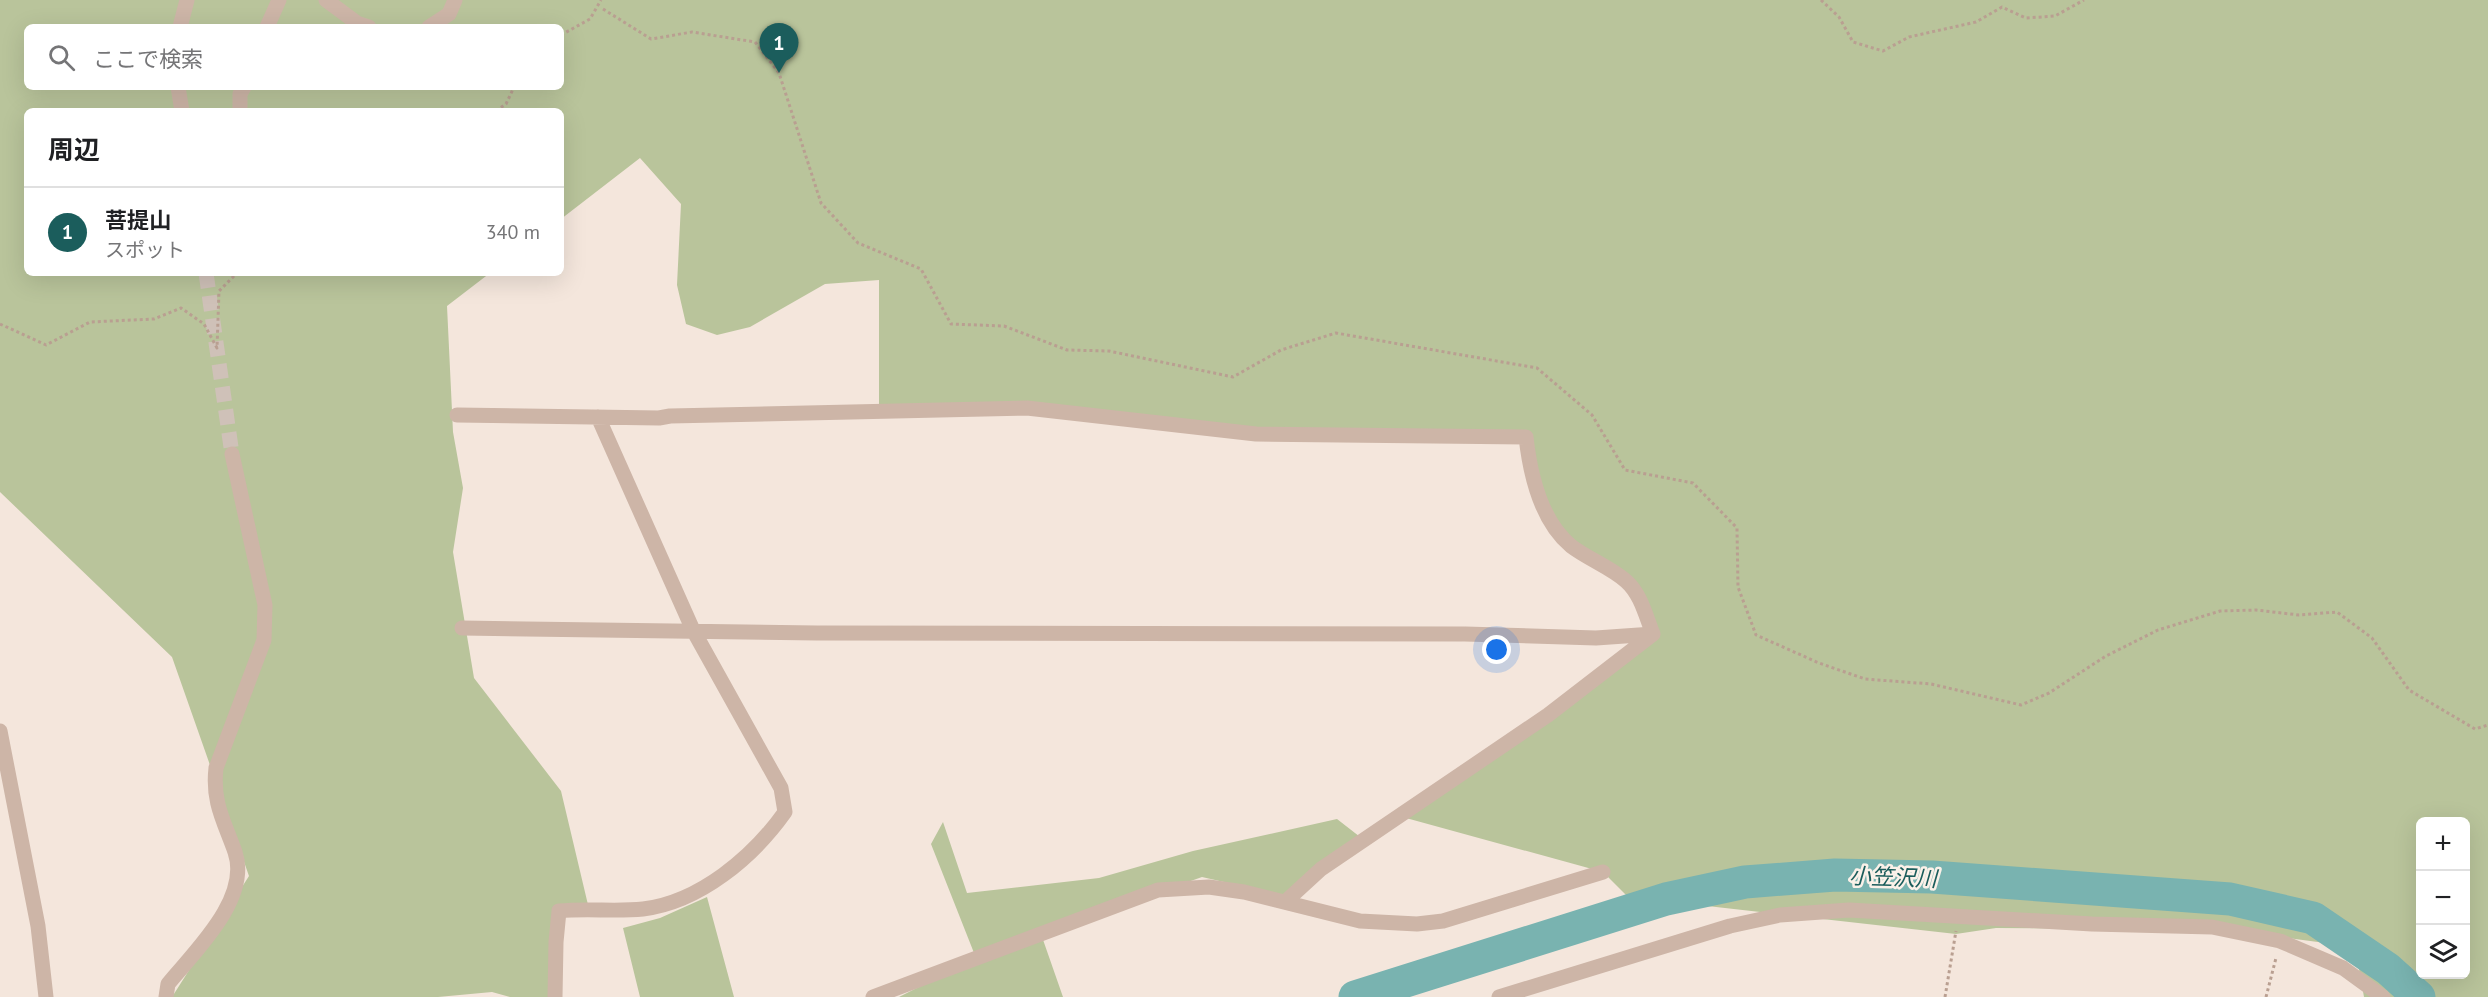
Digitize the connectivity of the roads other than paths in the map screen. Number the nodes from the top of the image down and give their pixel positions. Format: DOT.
graph roads {
  1 [pos="187,0"];
  2 [pos="279,0"];
  3 [pos="326,0"];
  4 [pos="455,0"];
  5 [pos="181,24"];
  6 [pos="268,24"];
  7 [pos="360,24"];
  8 [pos="438,24"];
  9 [pos="178,90"];
  10 [pos="242,90"];
  11 [pos="182,108"];
  12 [pos="240,108"];
  13 [pos="457,416"];
  14 [pos="598,417"];
  15 [pos="231,454"];
  16 [pos="462,628"];
  17 [pos="693,630"];
  18 [pos="1653,634"];
  19 [pos="0,731"];
  20 [pos="1603,872"];
  21 [pos="1285,902"];
  22 [pos="46,997"];
  23 [pos="166,997"];
  24 [pos="555,997"];
  25 [pos="873,997"];
  26 [pos="1499,997"];
  27 [pos="2383,997"];
  1 -- 5 [label="street"];
  2 -- 6 [label="street"];
  3 -- 7 [label="street"];
  4 -- 8 [label="street"];
  9 -- 11 [label="street"];
  10 -- 12 [label="street"];
  13 -- 14 [label="street"];
  14 -- 17 [label="street"];
  14 -- 18 [label="street"];
  15 -- 23 [label="street"];
  16 -- 17 [label="street"];
  17 -- 18 [label="street"];
  17 -- 24 [label="street"];
  18 -- 21 [label="street"];
  19 -- 22 [label="street"];
  20 -- 21 [label="street"];
  21 -- 25 [label="street"];
  26 -- 27 [label="street"];
}
